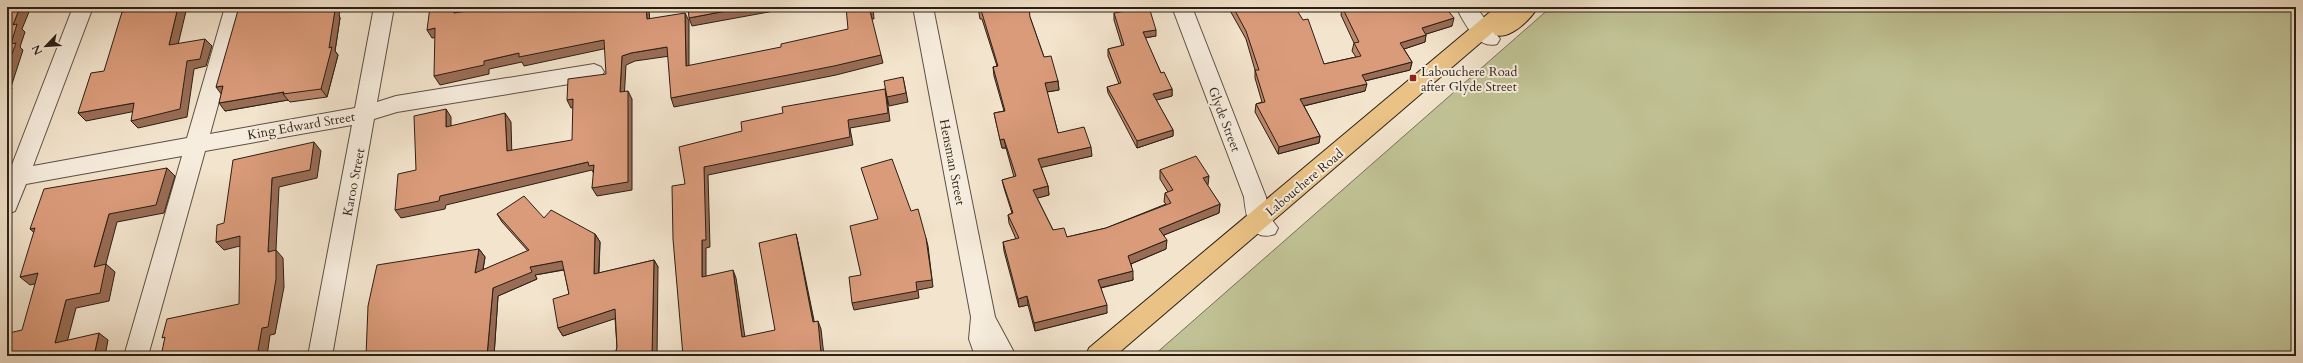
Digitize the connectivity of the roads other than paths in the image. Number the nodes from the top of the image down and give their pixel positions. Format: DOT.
graph roads {
  1 [pos="83,7"];
  2 [pos="235,7"];
  3 [pos="384,7"];
  4 [pos="923,7"];
  5 [pos="1182,7"];
  6 [pos="1466,7"];
  7 [pos="1509,7"];
  8 [pos="1528,7"];
  9 [pos="1486,35"];
  10 [pos="594,72"];
  11 [pos="366,114"];
  12 [pos="196,143"];
  13 [pos="12,178"];
  14 [pos="7,205"];
  15 [pos="1262,224"];
  16 [pos="983,317"];
  17 [pos="136,356"];
  18 [pos="320,356"];
  19 [pos="987,356"];
  20 [pos="1004,356"];
  21 [pos="1098,356"];
  22 [pos="1120,356"];
  1 -- 13 [label="street"];
  2 -- 12 [label="street"];
  3 -- 11 [label="street, Karoo Street"];
  4 -- 16 [label="street, Hensman Street"];
  5 -- 15 [label="street, Glyde Street"];
  6 -- 9 [label="street"];
  7 -- 9 [label="main road, Labouchere Road"];
  8 -- 9 [label="main road, Labouchere Road"];
  9 -- 15 [label="main road, Labouchere Road"];
  10 -- 11 [label="street, King Edward Street"];
  11 -- 12 [label="street, King Edward Street"];
  11 -- 18 [label="street, Karoo Street"];
  12 -- 13 [label="street, King Edward Street"];
  12 -- 17 [label="street"];
  13 -- 14 [label="street"];
  15 -- 21 [label="main road, Labouchere Road"];
  15 -- 22 [label="main road, Labouchere Road"];
  16 -- 19 [label="street, Hensman Street"];
  16 -- 20 [label="street, Hensman Street"];
}
